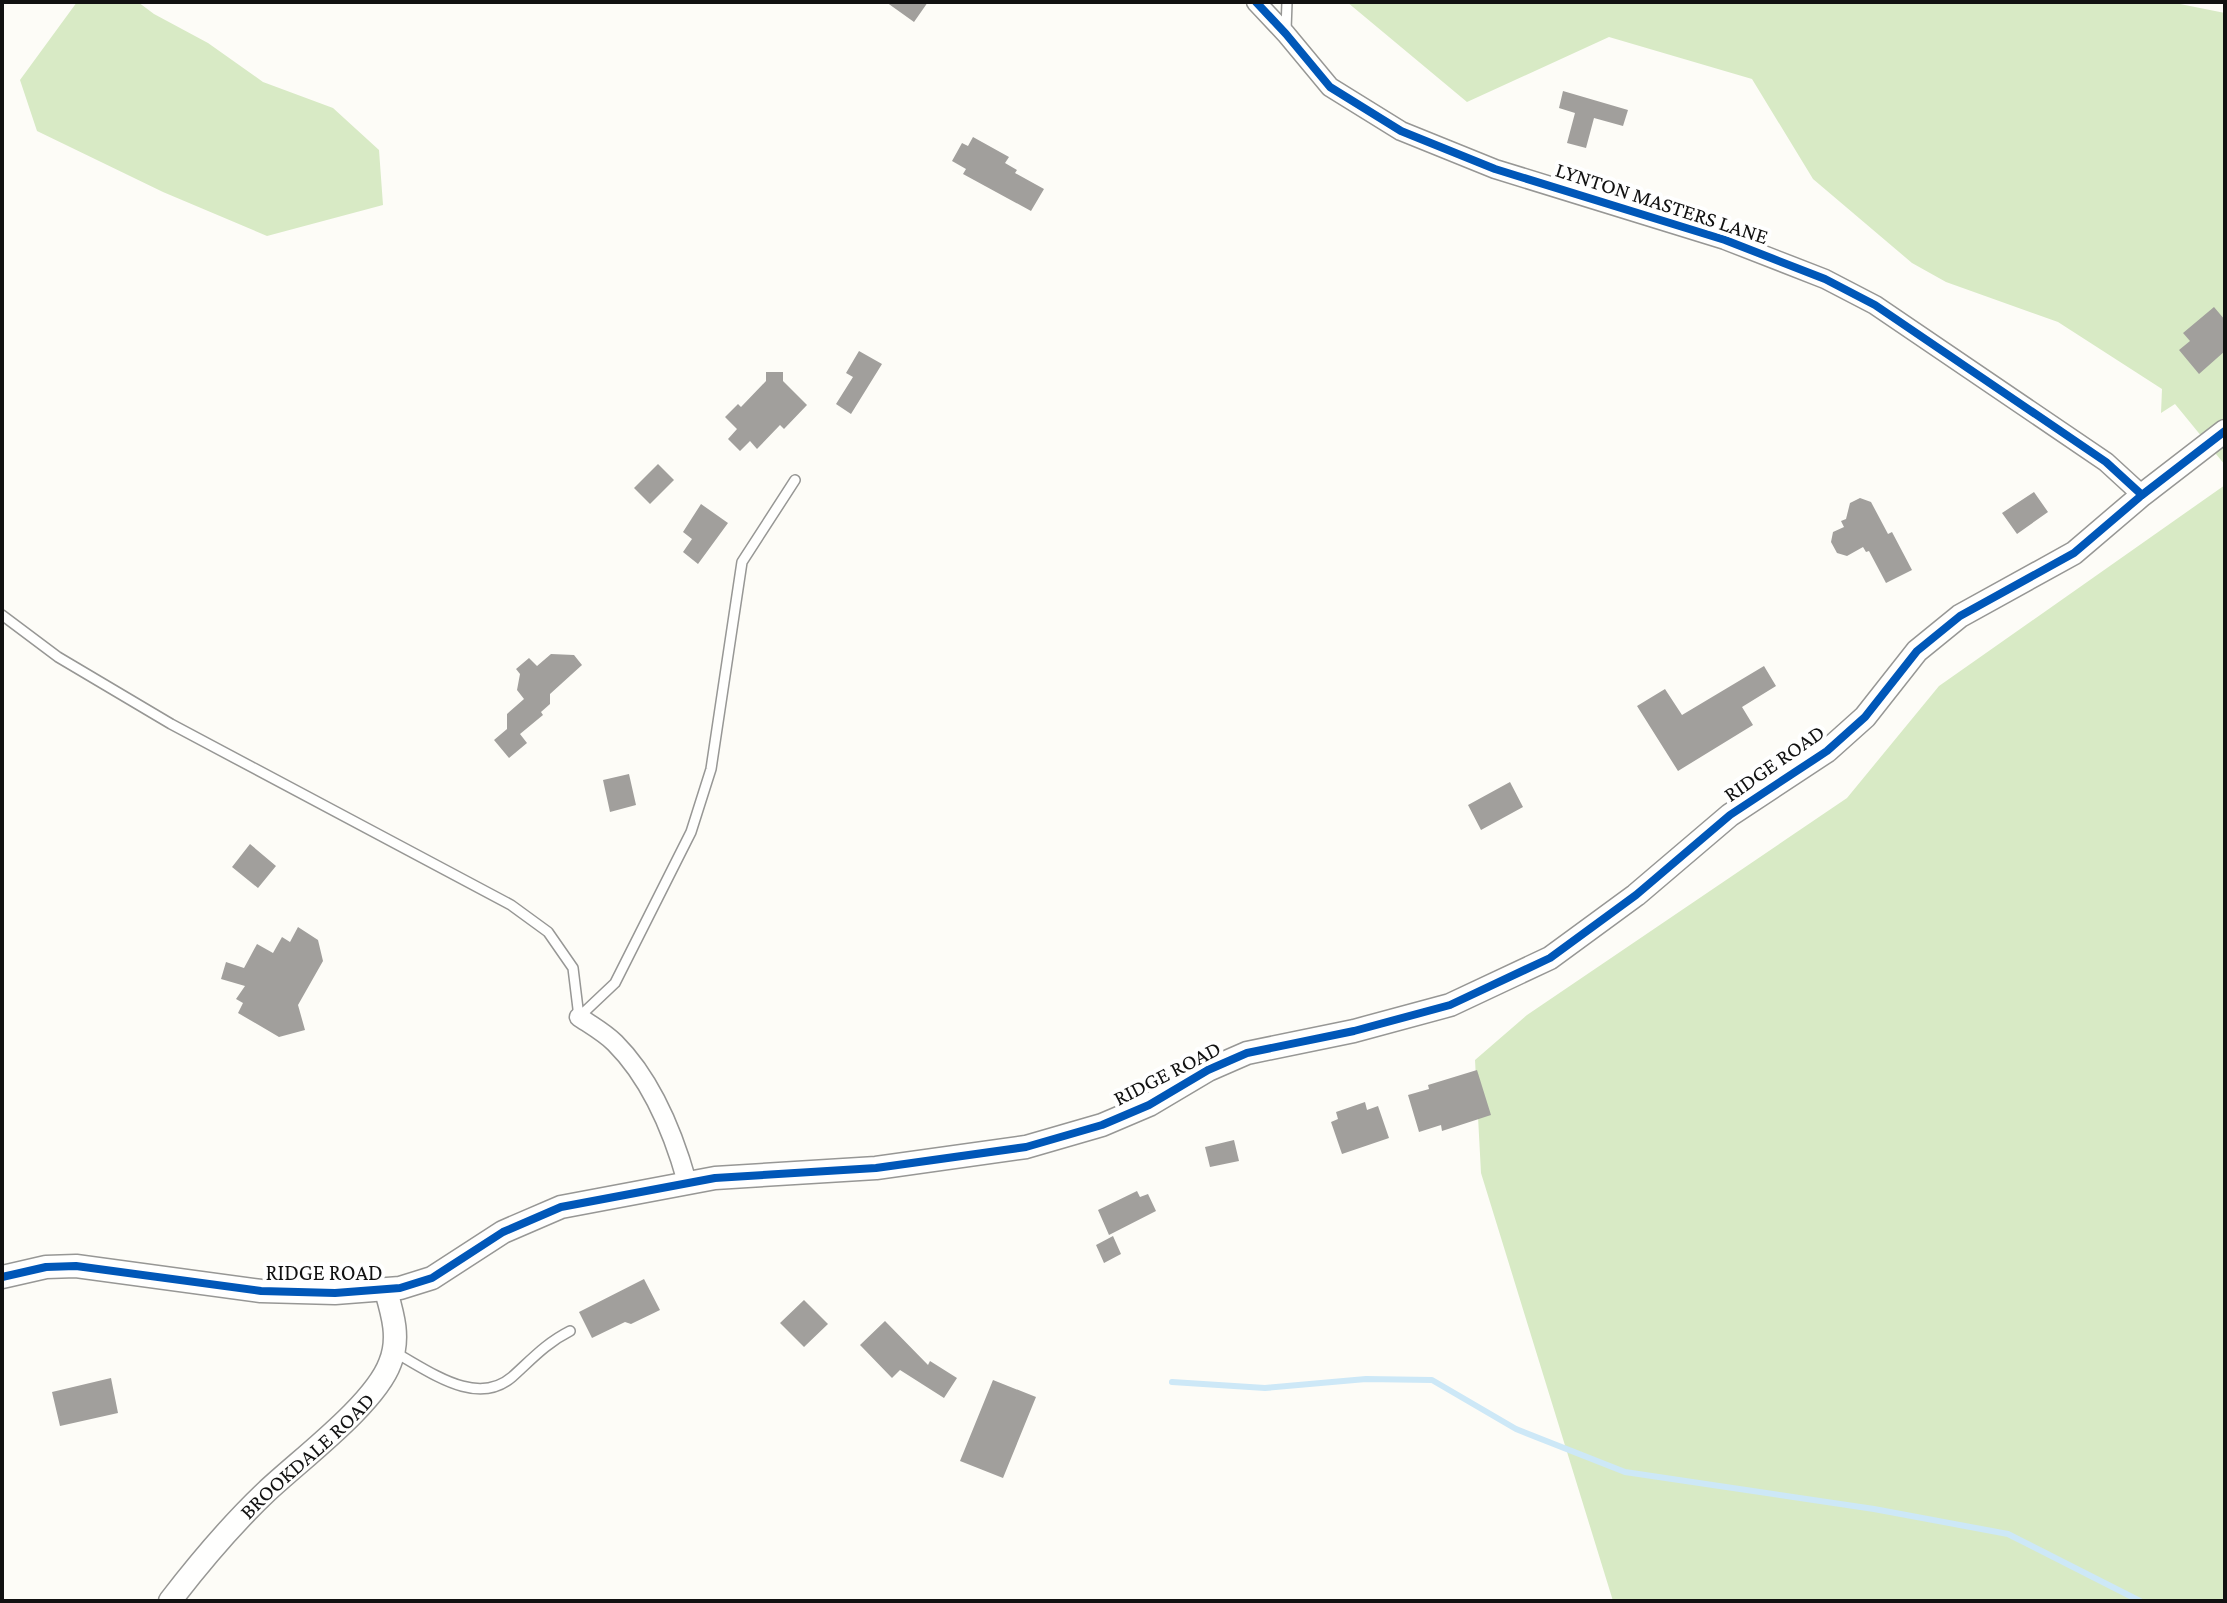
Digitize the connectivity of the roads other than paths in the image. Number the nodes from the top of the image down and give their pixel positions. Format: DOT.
graph roads {
  1 [pos="1256,2"];
  2 [pos="1287,2"];
  3 [pos="1286,34"];
  4 [pos="2225,431"];
  5 [pos="795,480"];
  6 [pos="2142,495"];
  7 [pos="2,615"];
  8 [pos="579,1017"];
  9 [pos="687,1182"];
  10 [pos="2,1277"];
  11 [pos="386,1291"];
  12 [pos="570,1331"];
  13 [pos="394,1352"];
  14 [pos="170,1601"];
  1 -- 3 [label="street, LYNTON MASTERS LANE"];
  2 -- 3 [label="lane"];
  3 -- 6 [label="street, LYNTON MASTERS LANE"];
  4 -- 6 [label="street, RIDGE ROAD"];
  5 -- 8 [label="lane"];
  6 -- 9 [label="street, RIDGE ROAD"];
  7 -- 8 [label="lane"];
  8 -- 9 [label="street"];
  9 -- 11 [label="street, RIDGE ROAD"];
  10 -- 11 [label="street, RIDGE ROAD"];
  11 -- 13 [label="street"];
  12 -- 13 [label="lane"];
  13 -- 14 [label="street, BROOKDALE ROAD"];
}
